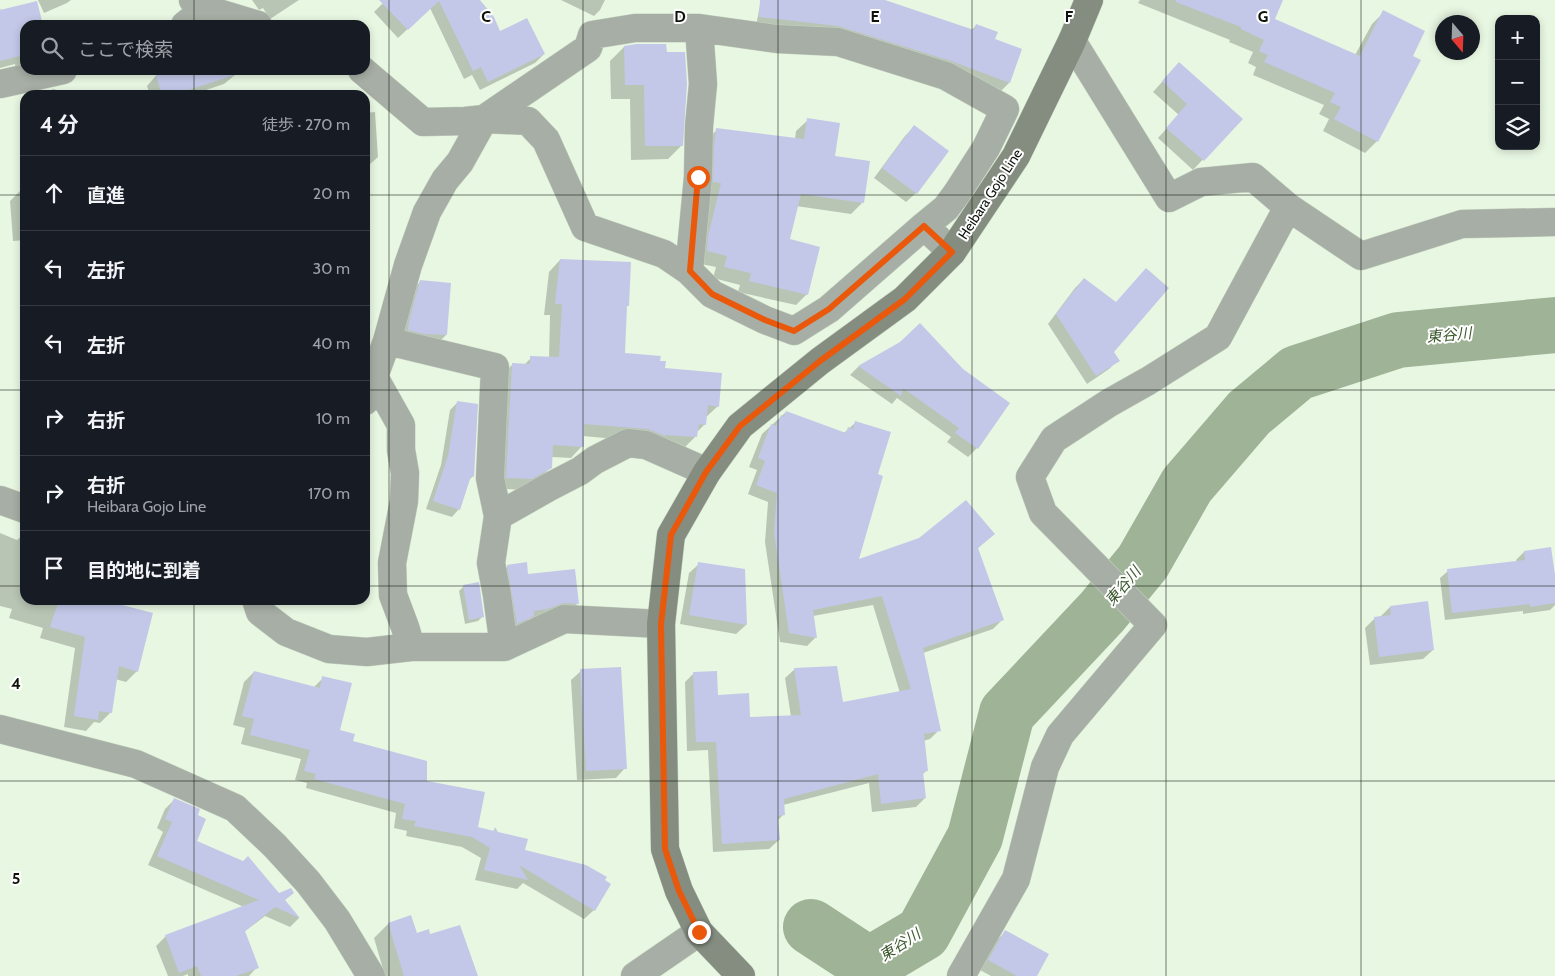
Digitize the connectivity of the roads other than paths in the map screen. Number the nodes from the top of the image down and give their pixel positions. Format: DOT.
graph roads {
  1 [pos="1089,0"];
  2 [pos="194,11"];
  3 [pos="235,20"];
  4 [pos="699,28"];
  5 [pos="1072,41"];
  6 [pos="40,75"];
  7 [pos="368,75"];
  8 [pos="0,84"];
  9 [pos="484,119"];
  10 [pos="1288,207"];
  11 [pos="1555,222"];
  12 [pos="924,226"];
  13 [pos="952,252"];
  14 [pos="690,271"];
  15 [pos="387,341"];
  16 [pos="370,389"];
  17 [pos="706,472"];
  18 [pos="0,500"];
  19 [pos="20,508"];
  20 [pos="498,516"];
  21 [pos="258,605"];
  22 [pos="661,624"];
  23 [pos="411,647"];
  24 [pos="504,647"];
  25 [pos="0,729"];
  26 [pos="699,932"];
  27 [pos="371,976"];
  28 [pos="635,976"];
  29 [pos="741,976"];
  30 [pos="961,976"];
  1 -- 5 [label="main road, Heibara Gojo Line"];
  2 -- 3 [label="street"];
  4 -- 9 [label="street"];
  4 -- 12 [label="street"];
  4 -- 14 [label="street"];
  5 -- 10 [label="street"];
  5 -- 13 [label="main road, Heibara Gojo Line"];
  6 -- 8 [label="street"];
  7 -- 9 [label="street"];
  9 -- 14 [label="street"];
  9 -- 15 [label="street"];
  10 -- 11 [label="street"];
  10 -- 30 [label="street"];
  12 -- 13 [label="street"];
  12 -- 14 [label="street"];
  13 -- 17 [label="main road, Heibara Gojo Line"];
  15 -- 16 [label="street"];
  15 -- 20 [label="street"];
  16 -- 23 [label="street"];
  17 -- 20 [label="street"];
  17 -- 22 [label="main road, Heibara Gojo Line"];
  18 -- 19 [label="street"];
  20 -- 24 [label="street"];
  21 -- 23 [label="street"];
  22 -- 24 [label="street"];
  22 -- 26 [label="main road, Heibara Gojo Line"];
  23 -- 24 [label="street"];
  25 -- 27 [label="street"];
  26 -- 28 [label="street"];
  26 -- 29 [label="main road, Heibara Gojo Line"];
}
